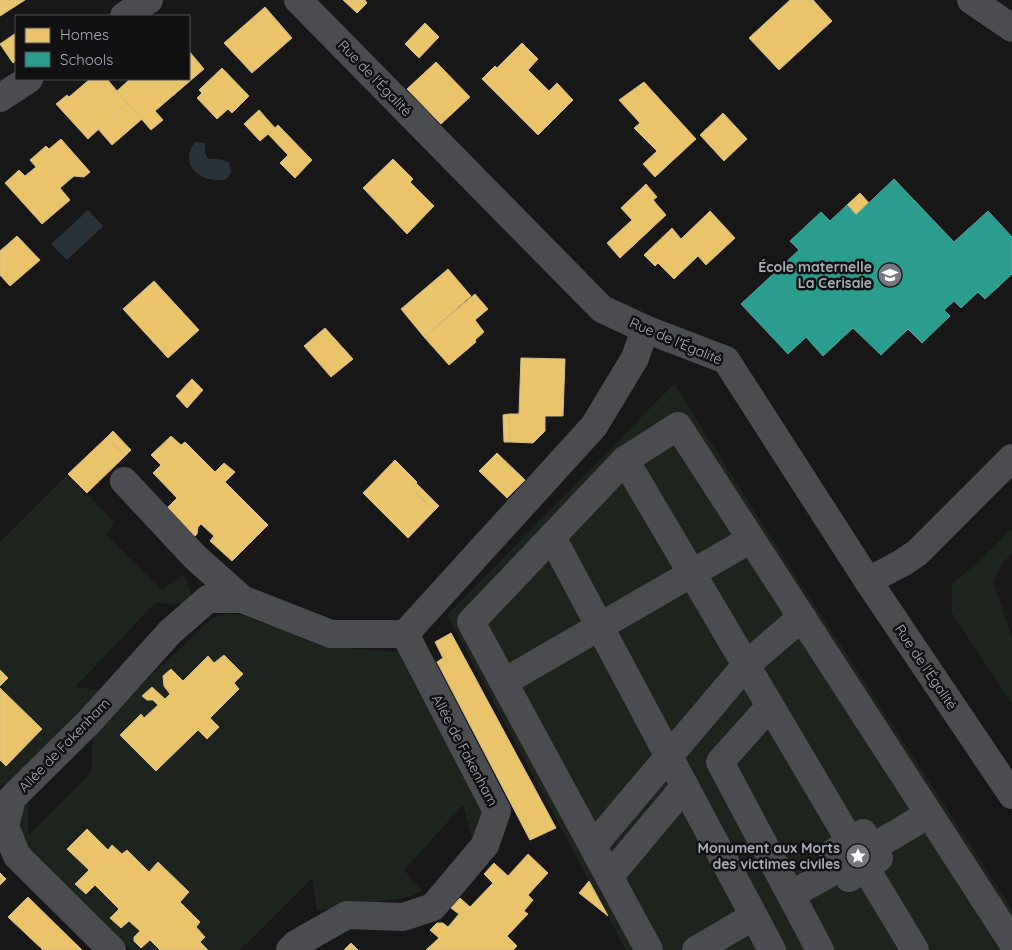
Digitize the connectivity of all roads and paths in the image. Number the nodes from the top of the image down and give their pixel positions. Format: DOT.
graph roads {
  1 [pos="149,0"];
  2 [pos="298,0"];
  3 [pos="970,0"];
  4 [pos="126,15"];
  5 [pos="1012,28"];
  6 [pos="27,80"];
  7 [pos="0,98"];
  8 [pos="645,329"];
  9 [pos="1012,458"];
  10 [pos="625,460"];
  11 [pos="124,480"];
  12 [pos="552,537"];
  13 [pos="751,539"];
  14 [pos="692,573"];
  15 [pos="868,581"];
  16 [pos="242,599"];
  17 [pos="802,617"];
  18 [pos="600,626"];
  19 [pos="405,634"];
  20 [pos="746,665"];
  21 [pos="504,682"];
  22 [pos="770,706"];
  23 [pos="668,756"];
  24 [pos="685,786"];
  25 [pos="1012,795"];
  26 [pos="929,814"];
  27 [pos="593,846"];
  28 [pos="857,855"];
  29 [pos="609,877"];
  30 [pos="791,895"];
  31 [pos="754,916"];
  32 [pos="1012,942"];
  33 [pos="112,950"];
  34 [pos="290,950"];
  35 [pos="649,950"];
  36 [pos="696,950"];
  37 [pos="772,950"];
  38 [pos="820,950"];
  39 [pos="914,950"];
  1 -- 4 [label="street"];
  2 -- 8 [label="street, Rue de l'Égalité"];
  3 -- 5 [label="street"];
  6 -- 7 [label="street"];
  8 -- 15 [label="street, Rue de l'Égalité"];
  8 -- 19 [label="street"];
  9 -- 15 [label="street"];
  10 -- 12 [label="street"];
  10 -- 13 [label="street"];
  10 -- 14 [label="street"];
  11 -- 16 [label="street, Allée de Fakenham"];
  12 -- 18 [label="street"];
  12 -- 21 [label="street"];
  13 -- 14 [label="street"];
  13 -- 17 [label="street"];
  14 -- 18 [label="street"];
  14 -- 20 [label="street"];
  15 -- 25 [label="street, Rue de l'Égalité"];
  16 -- 19 [label="street, Allée de Fakenham"];
  16 -- 33 [label="street, Allée de Fakenham"];
  17 -- 20 [label="street"];
  17 -- 26 [label="street"];
  18 -- 21 [label="street"];
  18 -- 23 [label="street"];
  19 -- 34 [label="street, Allée de Fakenham"];
  20 -- 22 [label="street"];
  20 -- 23 [label="street"];
  21 -- 27 [label="street"];
  22 -- 28 [label="street"];
  22 -- 30 [label="street"];
  23 -- 24 [label="street"];
  23 -- 27 [label="street"];
  24 -- 29 [label="street"];
  24 -- 31 [label="street"];
  26 -- 28 [label="street"];
  26 -- 32 [label="street"];
  27 -- 29 [label="street"];
  28 -- 30 [label="street"];
  28 -- 39 [label="street"];
  29 -- 35 [label="street"];
  30 -- 38 [label="street"];
  31 -- 36 [label="street"];
  31 -- 37 [label="street"];
}
